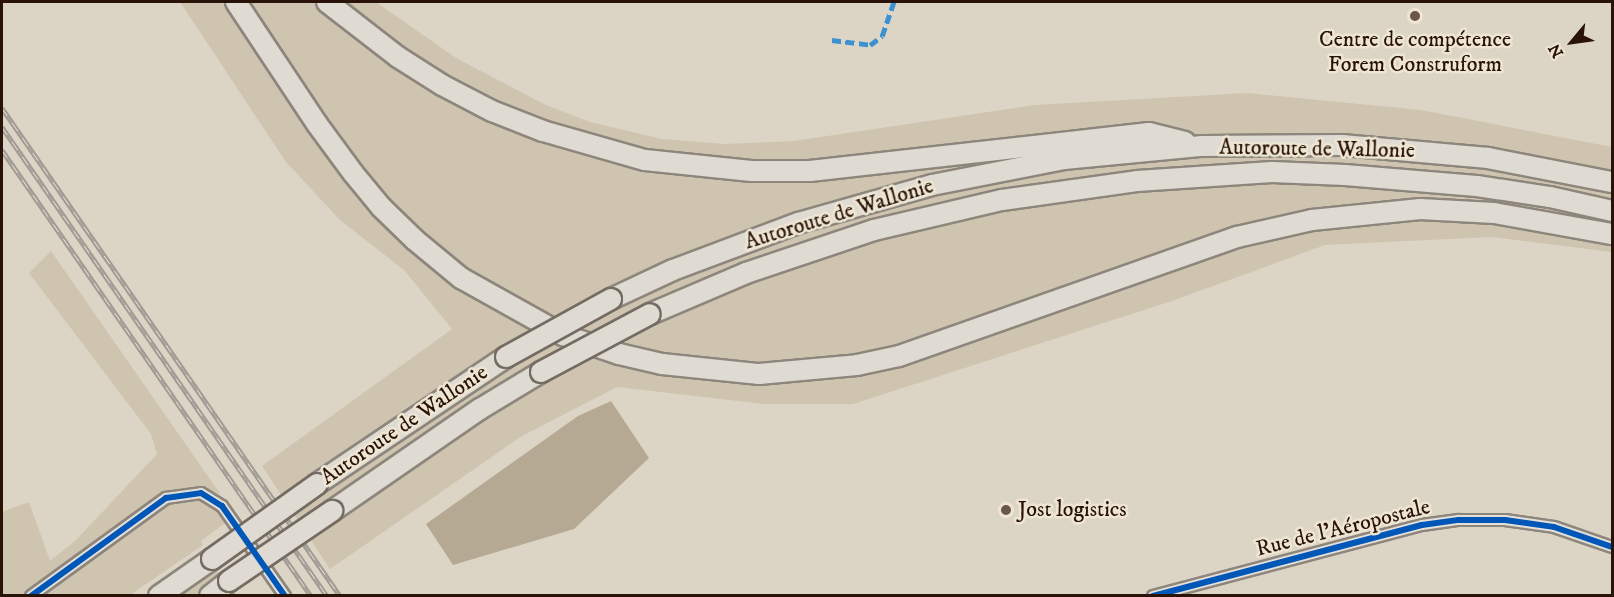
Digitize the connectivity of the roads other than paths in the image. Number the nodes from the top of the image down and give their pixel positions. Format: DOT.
graph roads {
  1 [pos="236,2"];
  2 [pos="327,2"];
  3 [pos="1202,146"];
  4 [pos="1612,182"];
  5 [pos="1612,211"];
  6 [pos="1612,234"];
  7 [pos="1612,547"];
  8 [pos="231,590"];
  9 [pos="31,596"];
  10 [pos="159,596"];
  11 [pos="210,596"];
  12 [pos="285,596"];
  13 [pos="1153,596"];
  1 -- 6 [label="highway"];
  2 -- 3 [label="highway"];
  3 -- 4 [label="highway, Autoroute de Wallonie"];
  3 -- 10 [label="highway, Autoroute de Wallonie, bridge"];
  5 -- 8 [label="highway, Autoroute de Wallonie, bridge"];
  7 -- 13 [label="street, Rue de l'Aéropostale"];
  8 -- 11 [label="highway, Autoroute de Wallonie"];
  9 -- 12 [label="street"];
}
